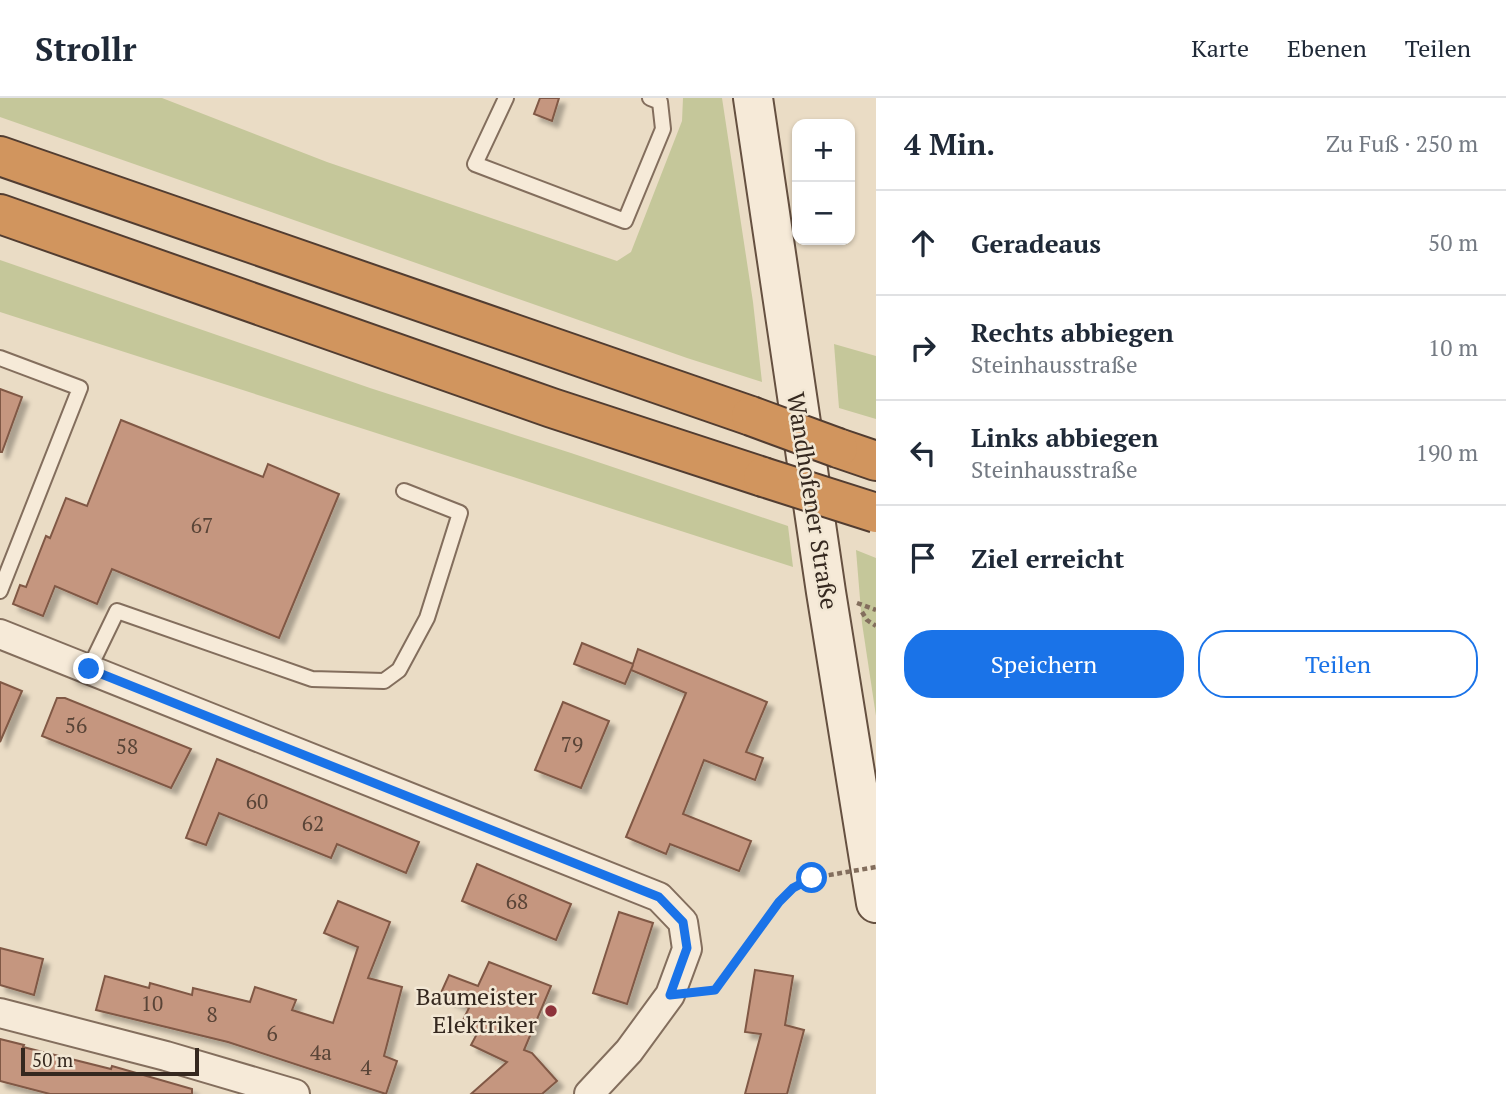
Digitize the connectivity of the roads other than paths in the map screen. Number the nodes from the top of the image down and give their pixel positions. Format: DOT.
graph roads {
  1 [pos="506,98"];
  2 [pos="650,98"];
  3 [pos="753,98"];
  4 [pos="0,156"];
  5 [pos="0,214"];
  6 [pos="0,220"];
  7 [pos="96,248"];
  8 [pos="0,358"];
  9 [pos="876,461"];
  10 [pos="404,491"];
  11 [pos="876,513"];
  12 [pos="0,591"];
  13 [pos="0,634"];
  14 [pos="89,669"];
  15 [pos="876,903"];
  16 [pos="0,1013"];
  17 [pos="295,1094"];
  18 [pos="589,1094"];
  1 -- 2 [label="lane"];
  3 -- 15 [label="main road, Wandhofener Straße"];
  4 -- 9 [label="highway, bridge"];
  5 -- 7 [label="highway"];
  6 -- 7 [label="highway"];
  7 -- 11 [label="highway, bridge"];
  8 -- 12 [label="lane"];
  10 -- 14 [label="lane"];
  13 -- 14 [label="street"];
  14 -- 18 [label="street"];
  16 -- 17 [label="street"];
}
